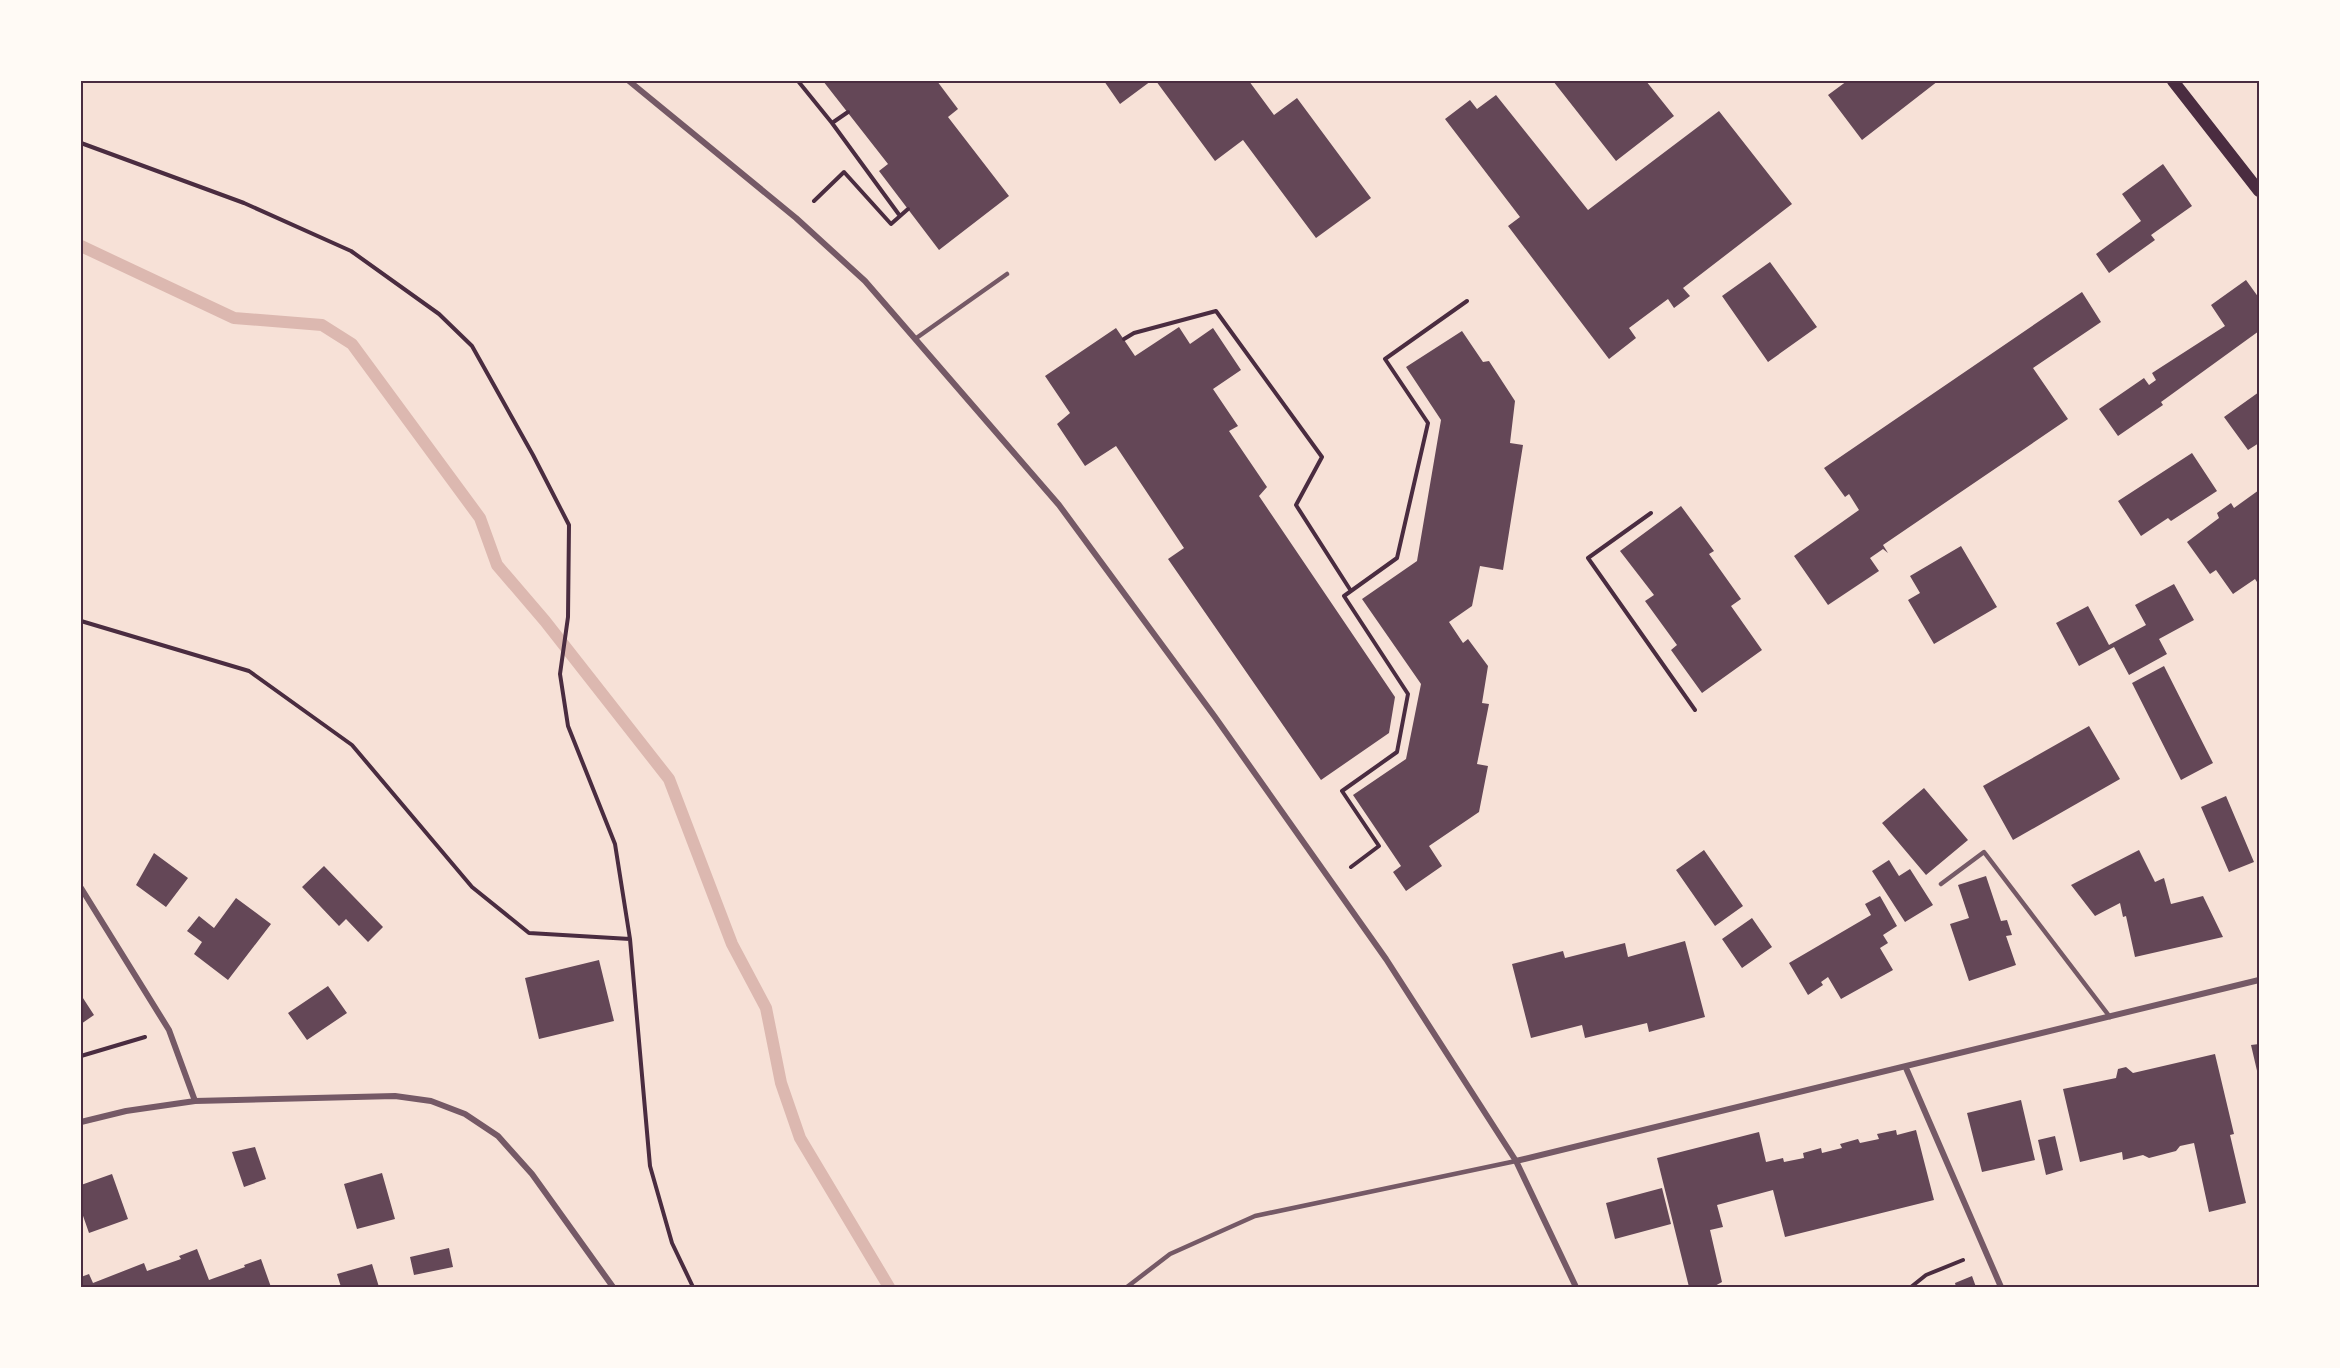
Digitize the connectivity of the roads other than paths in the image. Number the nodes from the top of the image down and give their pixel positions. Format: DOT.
graph roads {
  1 [pos="629,81"];
  2 [pos="2173,81"];
  3 [pos="2259,191"];
  4 [pos="1006,274"];
  5 [pos="915,339"];
  6 [pos="1941,884"];
  7 [pos="81,888"];
  8 [pos="2259,980"];
  9 [pos="2111,1017"];
  10 [pos="1906,1068"];
  11 [pos="195,1101"];
  12 [pos="81,1122"];
  13 [pos="1516,1161"];
  14 [pos="613,1287"];
  15 [pos="1127,1287"];
  16 [pos="1576,1287"];
  17 [pos="2001,1287"];
  1 -- 5 [label="street"];
  2 -- 3 [label="main road"];
  4 -- 5 [label="lane"];
  5 -- 13 [label="street"];
  6 -- 9 [label="lane"];
  7 -- 11 [label="street"];
  8 -- 9 [label="street"];
  9 -- 10 [label="street"];
  10 -- 13 [label="street"];
  10 -- 17 [label="street"];
  11 -- 12 [label="street"];
  11 -- 14 [label="street"];
  13 -- 15 [label="lane"];
  13 -- 16 [label="street"];
}
